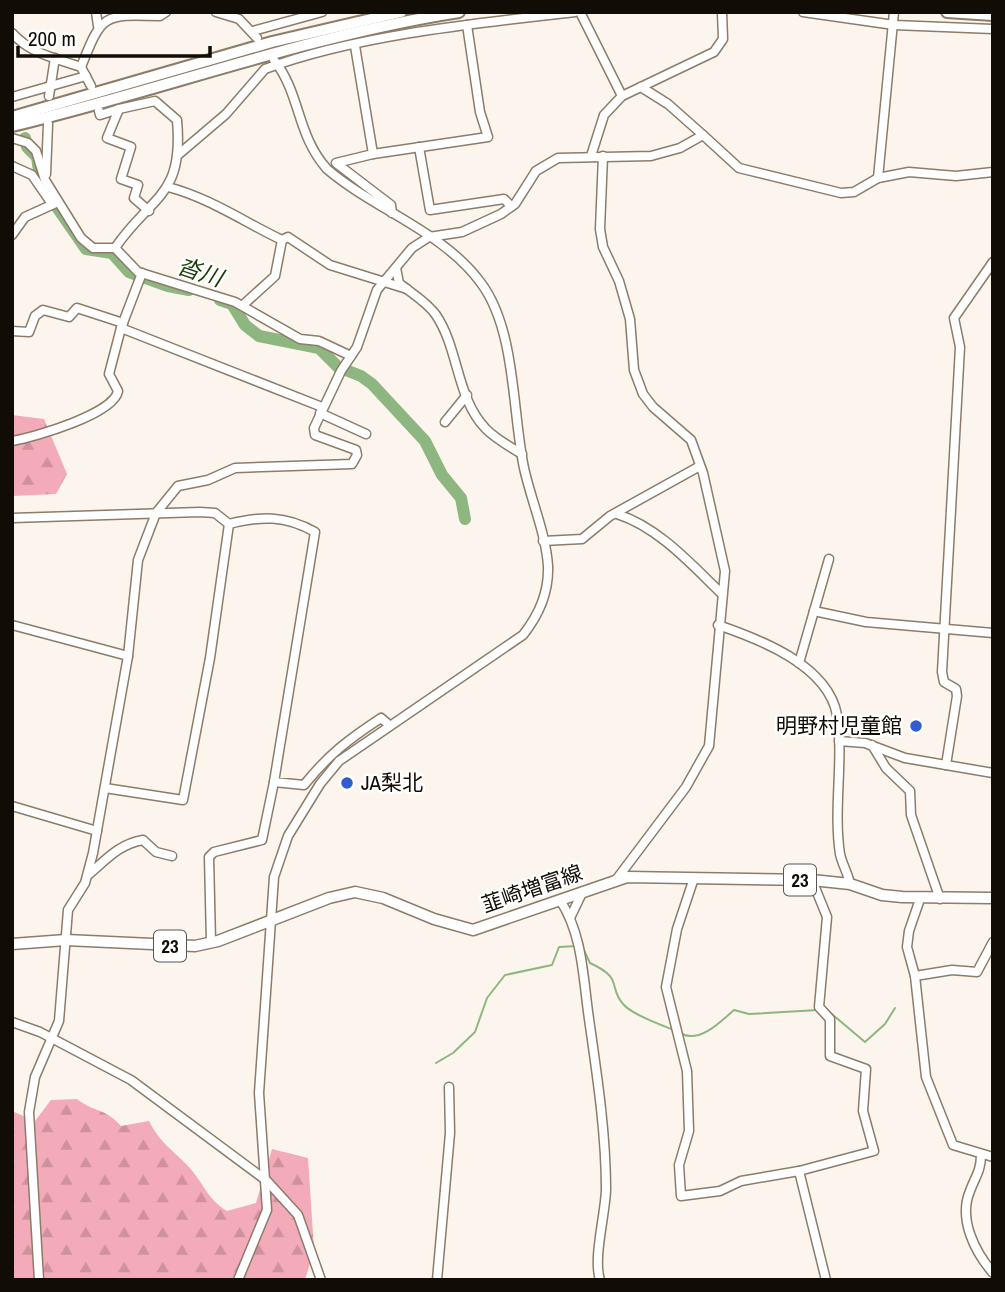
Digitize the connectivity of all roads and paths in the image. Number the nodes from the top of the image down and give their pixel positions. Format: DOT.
graph roads {
  1 [pos="96,12"];
  2 [pos="166,12"];
  3 [pos="216,12"];
  4 [pos="321,12"];
  5 [pos="401,12"];
  6 [pos="459,12"];
  7 [pos="577,12"];
  8 [pos="722,12"];
  9 [pos="803,12"];
  10 [pos="947,12"];
  11 [pos="993,16"];
  12 [pos="894,18"];
  13 [pos="467,25"];
  14 [pos="98,26"];
  15 [pos="993,29"];
  16 [pos="12,33"];
  17 [pos="355,46"];
  18 [pos="55,58"];
  19 [pos="276,63"];
  20 [pos="81,66"];
  21 [pos="86,76"];
  22 [pos="51,86"];
  23 [pos="91,86"];
  24 [pos="641,87"];
  25 [pos="12,96"];
  26 [pos="49,96"];
  27 [pos="622,96"];
  28 [pos="119,109"];
  29 [pos="99,111"];
  30 [pos="12,117"];
  31 [pos="48,124"];
  32 [pos="12,126"];
  33 [pos="703,135"];
  34 [pos="12,138"];
  35 [pos="419,147"];
  36 [pos="179,154"];
  37 [pos="373,154"];
  38 [pos="591,156"];
  39 [pos="603,156"];
  40 [pos="12,166"];
  41 [pos="993,171"];
  42 [pos="878,178"];
  43 [pos="46,185"];
  44 [pos="168,187"];
  45 [pos="55,203"];
  46 [pos="511,206"];
  47 [pos="149,211"];
  48 [pos="392,213"];
  49 [pos="12,235"];
  50 [pos="429,237"];
  51 [pos="282,240"];
  52 [pos="115,248"];
  53 [pos="993,262"];
  54 [pos="396,268"];
  55 [pos="142,273"];
  56 [pos="384,282"];
  57 [pos="407,289"];
  58 [pos="243,305"];
  59 [pos="122,325"];
  60 [pos="12,331"];
  61 [pos="351,356"];
  62 [pos="467,395"];
  63 [pos="321,410"];
  64 [pos="445,422"];
  65 [pos="366,434"];
  66 [pos="12,441"];
  67 [pos="522,454"];
  68 [pos="700,466"];
  69 [pos="156,513"];
  70 [pos="617,514"];
  71 [pos="12,518"];
  72 [pos="229,524"];
  73 [pos="543,541"];
  74 [pos="829,559"];
  75 [pos="722,593"];
  76 [pos="814,611"];
  77 [pos="12,625"];
  78 [pos="718,625"];
  79 [pos="944,628"];
  80 [pos="993,633"];
  81 [pos="128,656"];
  82 [pos="799,663"];
  83 [pos="388,724"];
  84 [pos="839,741"];
  85 [pos="872,745"];
  86 [pos="946,765"];
  87 [pos="993,773"];
  88 [pos="274,782"];
  89 [pos="105,788"];
  90 [pos="12,806"];
  91 [pos="97,831"];
  92 [pos="172,856"];
  93 [pos="88,875"];
  94 [pos="694,878"];
  95 [pos="616,880"];
  96 [pos="812,880"];
  97 [pos="850,884"];
  98 [pos="582,893"];
  99 [pos="993,898"];
  100 [pos="920,899"];
  101 [pos="940,899"];
  102 [pos="560,900"];
  103 [pos="571,916"];
  104 [pos="269,920"];
  105 [pos="66,940"];
  106 [pos="993,942"];
  107 [pos="211,943"];
  108 [pos="12,944"];
  109 [pos="915,976"];
  110 [pos="12,1022"];
  111 [pos="53,1039"];
  112 [pos="449,1087"];
  113 [pos="981,1155"];
  114 [pos="993,1157"];
  115 [pos="800,1171"];
  116 [pos="267,1181"];
  117 [pos="993,1273"];
  118 [pos="39,1280"];
  119 [pos="238,1280"];
  120 [pos="321,1280"];
  121 [pos="437,1280"];
  122 [pos="600,1280"];
  123 [pos="826,1280"];
  1 -- 14 [label="street"];
  2 -- 14 [label="street"];
  3 -- 4 [label="street"];
  5 -- 30 [label="highway"];
  6 -- 32 [label="highway"];
  7 -- 13 [label="street"];
  7 -- 27 [label="street"];
  8 -- 24 [label="street"];
  9 -- 12 [label="street"];
  10 -- 11 [label="highway"];
  12 -- 15 [label="street"];
  12 -- 42 [label="street"];
  13 -- 17 [label="street"];
  13 -- 35 [label="street"];
  14 -- 20 [label="street"];
  16 -- 18 [label="street"];
  17 -- 19 [label="street"];
  17 -- 37 [label="street"];
  18 -- 20 [label="street"];
  18 -- 22 [label="street"];
  19 -- 36 [label="street"];
  19 -- 48 [label="street"];
  20 -- 21 [label="street"];
  21 -- 22 [label="street"];
  21 -- 23 [label="street"];
  22 -- 25 [label="street"];
  22 -- 26 [label="street"];
  24 -- 27 [label="street"];
  24 -- 33 [label="street"];
  27 -- 38 [label="street"];
  28 -- 29 [label="street"];
  28 -- 36 [label="street"];
  28 -- 47 [label="street"];
  31 -- 43 [label="street"];
  33 -- 39 [label="street"];
  33 -- 42 [label="street"];
  34 -- 43 [label="street"];
  35 -- 37 [label="street"];
  35 -- 46 [label="street"];
  36 -- 44 [label="street"];
  37 -- 48 [label="street"];
  38 -- 39 [label="street"];
  38 -- 46 [label="street"];
  39 -- 68 [label="street"];
  40 -- 43 [label="street"];
  41 -- 42 [label="street"];
  43 -- 45 [label="street"];
  44 -- 47 [label="street"];
  44 -- 51 [label="street"];
  45 -- 49 [label="street"];
  45 -- 52 [label="street"];
  46 -- 50 [label="street"];
  47 -- 52 [label="street"];
  48 -- 50 [label="street"];
  50 -- 54 [label="street"];
  50 -- 67 [label="street"];
  51 -- 56 [label="street"];
  51 -- 58 [label="street"];
  52 -- 55 [label="street"];
  53 -- 79 [label="street"];
  54 -- 56 [label="street"];
  54 -- 57 [label="street"];
  55 -- 58 [label="street"];
  55 -- 59 [label="street"];
  56 -- 57 [label="street"];
  56 -- 61 [label="street"];
  57 -- 62 [label="street"];
  58 -- 61 [label="street"];
  59 -- 60 [label="street"];
  59 -- 63 [label="street"];
  59 -- 66 [label="street"];
  61 -- 63 [label="street"];
  62 -- 64 [label="street"];
  62 -- 67 [label="street"];
  63 -- 65 [label="street"];
  63 -- 69 [label="street"];
  67 -- 73 [label="street"];
  68 -- 70 [label="street"];
  68 -- 75 [label="street"];
  69 -- 71 [label="street"];
  69 -- 72 [label="street"];
  69 -- 81 [label="street"];
  70 -- 73 [label="street"];
  70 -- 75 [label="street"];
  72 -- 88 [label="street"];
  72 -- 89 [label="street"];
  73 -- 83 [label="street"];
  74 -- 76 [label="street"];
  75 -- 78 [label="street"];
  76 -- 79 [label="street"];
  76 -- 82 [label="street"];
  77 -- 81 [label="street"];
  78 -- 82 [label="street"];
  78 -- 95 [label="street"];
  79 -- 80 [label="street"];
  79 -- 86 [label="street"];
  81 -- 89 [label="street"];
  82 -- 84 [label="street"];
  83 -- 88 [label="street"];
  83 -- 104 [label="street"];
  84 -- 85 [label="street"];
  84 -- 97 [label="street"];
  85 -- 86 [label="street"];
  85 -- 101 [label="street"];
  86 -- 87 [label="street"];
  88 -- 107 [label="street"];
  89 -- 91 [label="street"];
  90 -- 91 [label="street"];
  91 -- 93 [label="street"];
  92 -- 93 [label="street"];
  93 -- 105 [label="street"];
  94 -- 95 [label="main road, 韮崎増富線 / 23"];
  94 -- 96 [label="main road, 韮崎増富線 / 23"];
  94 -- 115 [label="street"];
  95 -- 98 [label="main road, 韮崎増富線 / 23"];
  96 -- 97 [label="main road, 韮崎増富線 / 23"];
  96 -- 115 [label="street"];
  97 -- 100 [label="main road, 韮崎増富線 / 23"];
  98 -- 102 [label="main road, 韮崎増富線 / 23"];
  98 -- 103 [label="street"];
  99 -- 101 [label="main road, 韮崎増富線 / 23"];
  100 -- 101 [label="main road, 韮崎増富線 / 23"];
  100 -- 109 [label="street"];
  102 -- 103 [label="street"];
  102 -- 104 [label="main road, 韮崎増富線 / 23"];
  103 -- 122 [label="street"];
  104 -- 107 [label="main road, 韮崎増富線 / 23"];
  104 -- 116 [label="street"];
  105 -- 107 [label="main road, 韮崎増富線 / 23"];
  105 -- 108 [label="main road, 韮崎増富線 / 23"];
  105 -- 111 [label="street"];
  106 -- 109 [label="street"];
  109 -- 113 [label="street"];
  110 -- 111 [label="street"];
  111 -- 116 [label="street"];
  111 -- 118 [label="street"];
  112 -- 121 [label="street"];
  113 -- 114 [label="street"];
  113 -- 117 [label="street"];
  115 -- 123 [label="street"];
  116 -- 119 [label="street"];
  116 -- 120 [label="street"];
}
